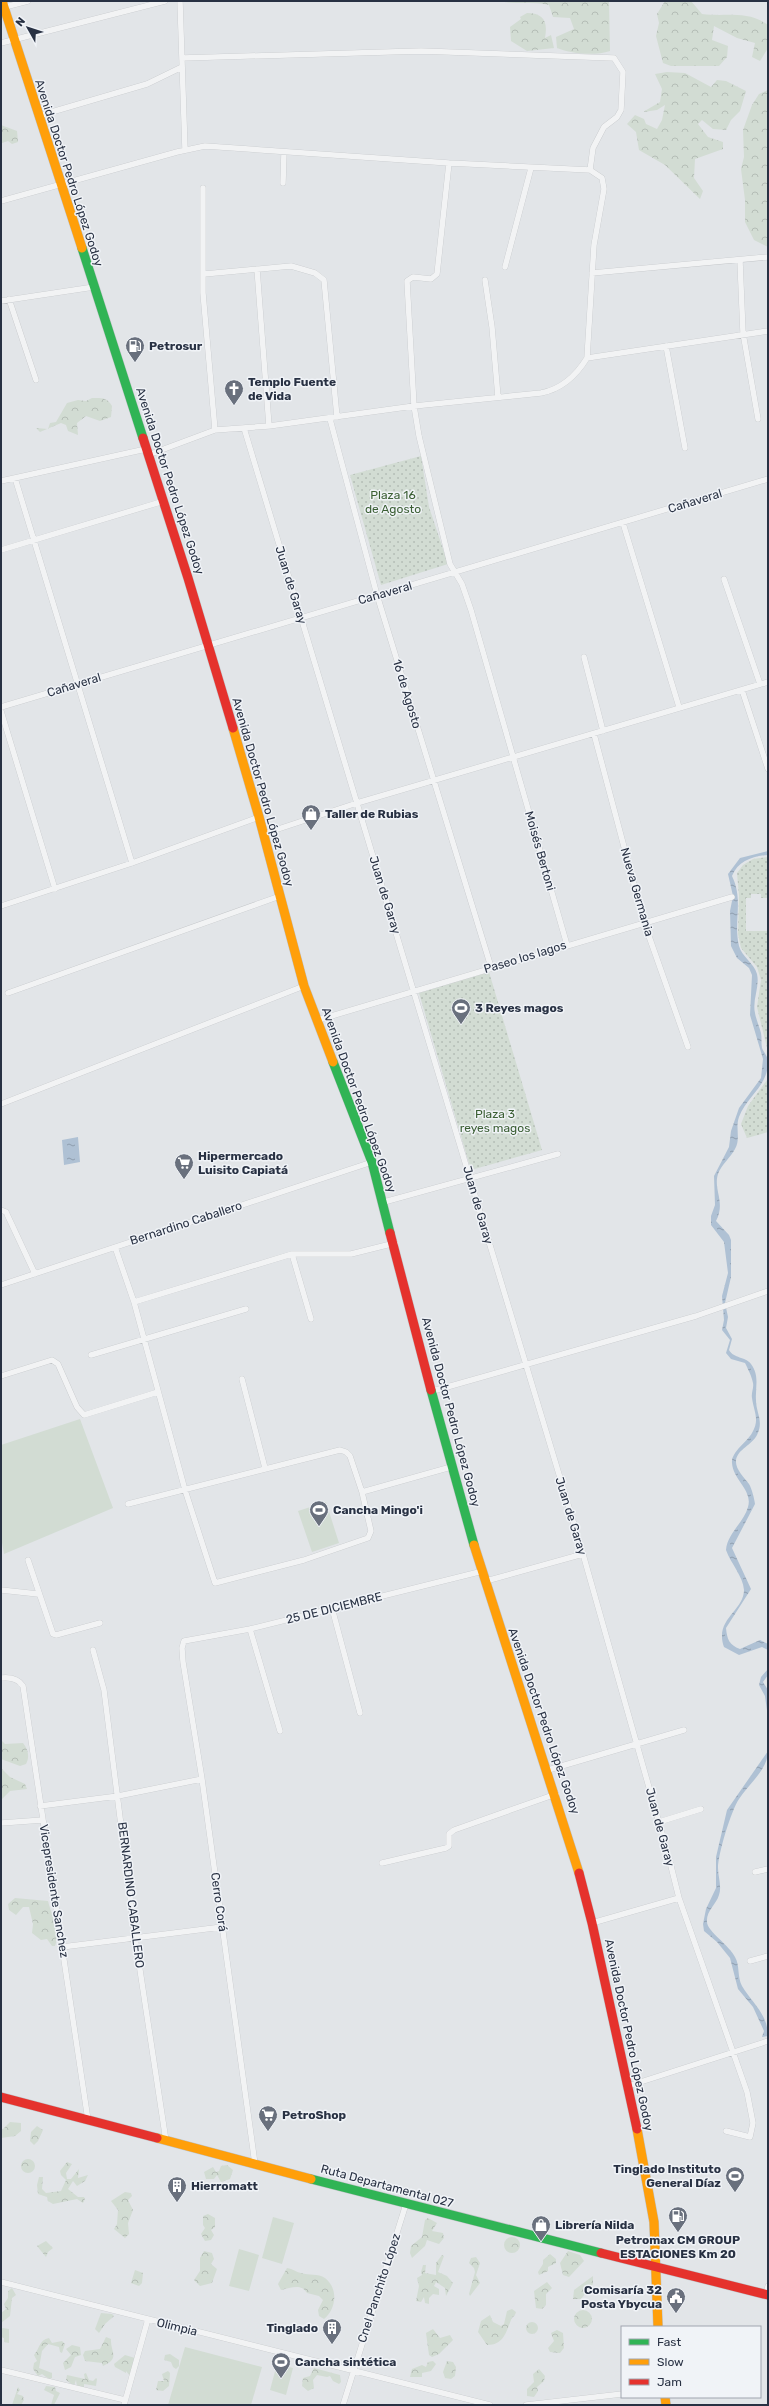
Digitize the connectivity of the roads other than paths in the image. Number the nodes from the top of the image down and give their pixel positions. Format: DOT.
graph roads {
  1 [pos="28,1"];
  2 [pos="165,1"];
  3 [pos="180,1"];
  4 [pos="2,5"];
  5 [pos="14,41"];
  6 [pos="1,43"];
  7 [pos="182,58"];
  8 [pos="182,67"];
  9 [pos="38,116"];
  10 [pos="185,150"];
  11 [pos="284,152"];
  12 [pos="449,163"];
  13 [pos="531,168"];
  14 [pos="590,170"];
  15 [pos="60,184"];
  16 [pos="283,184"];
  17 [pos="203,188"];
  18 [pos="1,201"];
  19 [pos="768,257"];
  20 [pos="740,261"];
  21 [pos="505,267"];
  22 [pos="257,269"];
  23 [pos="592,273"];
  24 [pos="204,274"];
  25 [pos="485,280"];
  26 [pos="94,287"];
  27 [pos="9,299"];
  28 [pos="1,301"];
  29 [pos="768,331"];
  30 [pos="743,333"];
  31 [pos="666,346"];
  32 [pos="587,358"];
  33 [pos="36,380"];
  34 [pos="498,397"];
  35 [pos="414,406"];
  36 [pos="337,417"];
  37 [pos="330,419"];
  38 [pos="758,419"];
  39 [pos="269,426"];
  40 [pos="244,428"];
  41 [pos="215,430"];
  42 [pos="685,448"];
  43 [pos="147,452"];
  44 [pos="16,478"];
  45 [pos="768,479"];
  46 [pos="1,481"];
  47 [pos="164,501"];
  48 [pos="623,523"];
  49 [pos="33,540"];
  50 [pos="1,550"];
  51 [pos="455,573"];
  52 [pos="724,579"];
  53 [pos="377,595"];
  54 [pos="301,617"];
  55 [pos="207,645"];
  56 [pos="584,657"];
  57 [pos="768,682"];
  58 [pos="78,684"];
  59 [pos="760,684"];
  60 [pos="742,690"];
  61 [pos="1,707"];
  62 [pos="679,707"];
  63 [pos="1,711"];
  64 [pos="603,731"];
  65 [pos="594,734"];
  66 [pos="513,757"];
  67 [pos="768,769"];
  68 [pos="433,782"];
  69 [pos="357,803"];
  70 [pos="259,817"];
  71 [pos="263,834"];
  72 [pos="132,863"];
  73 [pos="55,888"];
  74 [pos="280,896"];
  75 [pos="732,897"];
  76 [pos="1,906"];
  77 [pos="644,922"];
  78 [pos="568,945"];
  79 [pos="491,968"];
  80 [pos="304,986"];
  81 [pos="414,990"];
  82 [pos="8,993"];
  83 [pos="318,1020"];
  84 [pos="688,1047"];
  85 [pos="1,1104"];
  86 [pos="558,1154"];
  87 [pos="372,1162"];
  88 [pos="470,1178"];
  89 [pos="384,1202"];
  90 [pos="1,1210"];
  91 [pos="395,1243"];
  92 [pos="115,1247"];
  93 [pos="292,1254"];
  94 [pos="35,1274"];
  95 [pos="1,1285"];
  96 [pos="768,1291"];
  97 [pos="134,1302"];
  98 [pos="246,1309"];
  99 [pos="312,1319"];
  100 [pos="144,1339"];
  101 [pos="91,1355"];
  102 [pos="525,1365"];
  103 [pos="1,1376"];
  104 [pos="242,1379"];
  105 [pos="433,1391"];
  106 [pos="158,1392"];
  107 [pos="451,1467"];
  108 [pos="265,1468"];
  109 [pos="185,1490"];
  110 [pos="362,1492"];
  111 [pos="128,1504"];
  112 [pos="583,1554"];
  113 [pos="28,1560"];
  114 [pos="483,1571"];
  115 [pos="486,1581"];
  116 [pos="1,1590"];
  117 [pos="38,1594"];
  118 [pos="332,1608"];
  119 [pos="100,1623"];
  120 [pos="250,1629"];
  121 [pos="184,1641"];
  122 [pos="93,1650"];
  123 [pos="1,1678"];
  124 [pos="360,1713"];
  125 [pos="684,1730"];
  126 [pos="280,1731"];
  127 [pos="637,1744"];
  128 [pos="548,1770"];
  129 [pos="202,1779"];
  130 [pos="556,1794"];
  131 [pos="118,1796"];
  132 [pos="40,1806"];
  133 [pos="701,1809"];
  134 [pos="43,1820"];
  135 [pos="659,1822"];
  136 [pos="1,1823"];
  137 [pos="382,1863"];
  138 [pos="768,1869"];
  139 [pos="755,1872"];
  140 [pos="679,1898"];
  141 [pos="592,1923"];
  142 [pos="222,1927"];
  143 [pos="135,1937"];
  144 [pos="62,1946"];
  145 [pos="768,1956"];
  146 [pos="750,1961"];
  147 [pos="766,2041"];
  148 [pos="734,2051"];
  149 [pos="628,2086"];
  150 [pos="1,2097"];
  151 [pos="88,2120"];
  152 [pos="726,2131"];
  153 [pos="166,2141"];
  154 [pos="255,2164"];
  155 [pos="406,2204"];
  156 [pos="656,2267"];
  157 [pos="1,2282"];
  158 [pos="767,2292"];
  159 [pos="148,2319"];
  160 [pos="658,2326"];
  161 [pos="1,2370"];
  162 [pos="352,2371"];
  163 [pos="621,2394"];
  164 [pos="124,2403"];
  165 [pos="343,2405"];
  166 [pos="490,2405"];
  167 [pos="526,2405"];
  1 -- 4 [label="street"];
  2 -- 5 [label="street"];
  3 -- 7 [label="street"];
  4 -- 5 [label="main road, Avenida Doctor Pedro López Godoy"];
  5 -- 6 [label="street"];
  5 -- 9 [label="main road, Avenida Doctor Pedro López Godoy"];
  7 -- 8 [label="street"];
  7 -- 14 [label="street"];
  8 -- 9 [label="street"];
  8 -- 10 [label="street"];
  9 -- 15 [label="main road, Avenida Doctor Pedro López Godoy"];
  10 -- 11 [label="street"];
  10 -- 15 [label="street"];
  11 -- 12 [label="street"];
  11 -- 16 [label="street"];
  12 -- 13 [label="street"];
  12 -- 35 [label="street, Moisés Bertoni"];
  13 -- 14 [label="street"];
  13 -- 21 [label="street"];
  14 -- 23 [label="street"];
  15 -- 18 [label="street"];
  15 -- 26 [label="main road, Avenida Doctor Pedro López Godoy"];
  17 -- 24 [label="street"];
  19 -- 20 [label="street"];
  20 -- 23 [label="street"];
  20 -- 30 [label="street"];
  22 -- 24 [label="street"];
  22 -- 36 [label="street"];
  22 -- 39 [label="street"];
  23 -- 32 [label="street"];
  24 -- 41 [label="street"];
  25 -- 34 [label="street"];
  26 -- 27 [label="street"];
  26 -- 43 [label="main road, Avenida Doctor Pedro López Godoy"];
  27 -- 28 [label="street"];
  27 -- 33 [label="street"];
  29 -- 30 [label="street"];
  30 -- 31 [label="street"];
  30 -- 38 [label="street"];
  31 -- 32 [label="street"];
  31 -- 42 [label="street"];
  32 -- 34 [label="street"];
  34 -- 35 [label="street"];
  35 -- 36 [label="street"];
  35 -- 51 [label="street, Moisés Bertoni"];
  36 -- 37 [label="street"];
  37 -- 39 [label="street"];
  37 -- 53 [label="street, 16 de Agosto"];
  39 -- 40 [label="street"];
  40 -- 41 [label="street"];
  40 -- 54 [label="street, Juan de Garay"];
  41 -- 43 [label="street"];
  43 -- 44 [label="street"];
  43 -- 47 [label="main road, Avenida Doctor Pedro López Godoy"];
  44 -- 46 [label="street"];
  44 -- 49 [label="street"];
  45 -- 48 [label="street, Cañaveral"];
  47 -- 49 [label="street"];
  47 -- 55 [label="main road, Avenida Doctor Pedro López Godoy"];
  48 -- 51 [label="street, Cañaveral"];
  48 -- 62 [label="street"];
  49 -- 50 [label="street"];
  49 -- 58 [label="street"];
  51 -- 53 [label="street, Cañaveral"];
  51 -- 66 [label="street, Moisés Bertoni"];
  52 -- 59 [label="street"];
  53 -- 54 [label="street, Cañaveral"];
  53 -- 68 [label="street, 16 de Agosto"];
  54 -- 55 [label="street, Cañaveral"];
  54 -- 69 [label="street, Juan de Garay"];
  55 -- 58 [label="street, Cañaveral"];
  55 -- 70 [label="main road, Avenida Doctor Pedro López Godoy"];
  56 -- 64 [label="street"];
  57 -- 59 [label="street"];
  58 -- 61 [label="street, Cañaveral"];
  58 -- 72 [label="street"];
  59 -- 60 [label="street"];
  60 -- 62 [label="street"];
  60 -- 67 [label="street"];
  62 -- 64 [label="street"];
  63 -- 73 [label="street"];
  64 -- 65 [label="street"];
  65 -- 66 [label="street"];
  65 -- 77 [label="street, Nueva Germania"];
  66 -- 68 [label="street"];
  66 -- 78 [label="street, Moisés Bertoni"];
  68 -- 69 [label="street"];
  68 -- 79 [label="street, 16 de Agosto"];
  69 -- 71 [label="street"];
  69 -- 81 [label="street, Juan de Garay"];
  70 -- 71 [label="main road, Avenida Doctor Pedro López Godoy"];
  70 -- 72 [label="street"];
  71 -- 74 [label="main road, Avenida Doctor Pedro López Godoy"];
  72 -- 73 [label="street"];
  73 -- 76 [label="street"];
  74 -- 80 [label="main road, Avenida Doctor Pedro López Godoy"];
  74 -- 82 [label="street"];
  75 -- 77 [label="street, Paseo los lagos"];
  77 -- 78 [label="street, Paseo los lagos"];
  77 -- 84 [label="street, Nueva Germania"];
  78 -- 79 [label="street, Paseo los lagos"];
  79 -- 81 [label="street, Paseo los lagos"];
  80 -- 83 [label="main road, Avenida Doctor Pedro López Godoy"];
  80 -- 85 [label="street"];
  81 -- 83 [label="street, Paseo los lagos"];
  81 -- 88 [label="street, Juan de Garay"];
  83 -- 87 [label="main road, Avenida Doctor Pedro López Godoy"];
  86 -- 88 [label="street"];
  87 -- 89 [label="main road, Avenida Doctor Pedro López Godoy"];
  87 -- 92 [label="street, Bernardino Caballero"];
  88 -- 89 [label="street"];
  88 -- 102 [label="street, Juan de Garay"];
  89 -- 91 [label="main road, Avenida Doctor Pedro López Godoy"];
  90 -- 94 [label="street"];
  91 -- 93 [label="street"];
  91 -- 105 [label="main road, Avenida Doctor Pedro López Godoy"];
  92 -- 94 [label="street, Bernardino Caballero"];
  92 -- 97 [label="street"];
  93 -- 97 [label="street"];
  93 -- 99 [label="street"];
  94 -- 95 [label="street, Bernardino Caballero"];
  96 -- 102 [label="street"];
  97 -- 100 [label="street"];
  98 -- 100 [label="street"];
  100 -- 101 [label="street"];
  100 -- 106 [label="street"];
  102 -- 105 [label="street"];
  102 -- 112 [label="street, Juan de Garay"];
  103 -- 106 [label="street"];
  104 -- 108 [label="street"];
  105 -- 107 [label="main road, Avenida Doctor Pedro López Godoy"];
  106 -- 109 [label="street"];
  107 -- 110 [label="street"];
  107 -- 114 [label="main road, Avenida Doctor Pedro López Godoy"];
  108 -- 109 [label="street"];
  108 -- 110 [label="street"];
  109 -- 110 [label="street"];
  109 -- 111 [label="street"];
  112 -- 115 [label="street"];
  112 -- 127 [label="street, Juan de Garay"];
  113 -- 117 [label="street"];
  114 -- 115 [label="main road, Avenida Doctor Pedro López Godoy"];
  114 -- 118 [label="street, 25 DE DICIEMBRE"];
  115 -- 128 [label="main road, Avenida Doctor Pedro López Godoy"];
  116 -- 117 [label="street"];
  117 -- 119 [label="street"];
  118 -- 120 [label="street, 25 DE DICIEMBRE"];
  118 -- 124 [label="street"];
  120 -- 121 [label="street, 25 DE DICIEMBRE"];
  120 -- 126 [label="street"];
  121 -- 129 [label="street, Cerro Corá"];
  122 -- 131 [label="street, BERNARDINO CABALLERO"];
  123 -- 132 [label="street, Vicepresidente Sanchez"];
  125 -- 127 [label="street"];
  127 -- 128 [label="street"];
  127 -- 135 [label="street, Juan de Garay"];
  128 -- 130 [label="main road, Avenida Doctor Pedro López Godoy"];
  129 -- 131 [label="street"];
  129 -- 142 [label="street, Cerro Corá"];
  130 -- 137 [label="street"];
  130 -- 141 [label="main road, Avenida Doctor Pedro López Godoy"];
  131 -- 132 [label="street"];
  131 -- 143 [label="street, BERNARDINO CABALLERO"];
  132 -- 134 [label="street, Vicepresidente Sanchez"];
  133 -- 135 [label="street"];
  134 -- 136 [label="street"];
  134 -- 144 [label="street, Vicepresidente Sanchez"];
  135 -- 140 [label="street, Juan de Garay"];
  138 -- 139 [label="street"];
  140 -- 141 [label="street"];
  140 -- 148 [label="street, Juan de Garay"];
  141 -- 149 [label="main road, Avenida Doctor Pedro López Godoy"];
  142 -- 143 [label="street"];
  142 -- 154 [label="street, Cerro Corá"];
  143 -- 144 [label="street"];
  143 -- 153 [label="street, BERNARDINO CABALLERO"];
  144 -- 151 [label="street, Vicepresidente Sanchez"];
  145 -- 146 [label="street"];
  147 -- 148 [label="street"];
  148 -- 149 [label="street"];
  148 -- 152 [label="street, Juan de Garay"];
  149 -- 156 [label="main road, Avenida Doctor Pedro López Godoy"];
  150 -- 151 [label="main road, Ruta Departamental 027"];
  151 -- 153 [label="main road, Ruta Departamental 027"];
  153 -- 154 [label="main road, Ruta Departamental 027"];
  154 -- 155 [label="main road, Ruta Departamental 027"];
  155 -- 156 [label="main road, Ruta Departamental 027"];
  155 -- 162 [label="street, Cnel Panchito López"];
  156 -- 158 [label="main road, Ruta Departamental 027"];
  156 -- 160 [label="main road, Avenida Doctor Pedro López Godoy"];
  157 -- 159 [label="street, Olimpia"];
  159 -- 162 [label="street, Olimpia"];
  159 -- 164 [label="street"];
  161 -- 164 [label="street"];
  162 -- 165 [label="street, Cnel Panchito López"];
  162 -- 166 [label="street, Olimpia"];
  163 -- 167 [label="street"];
}
